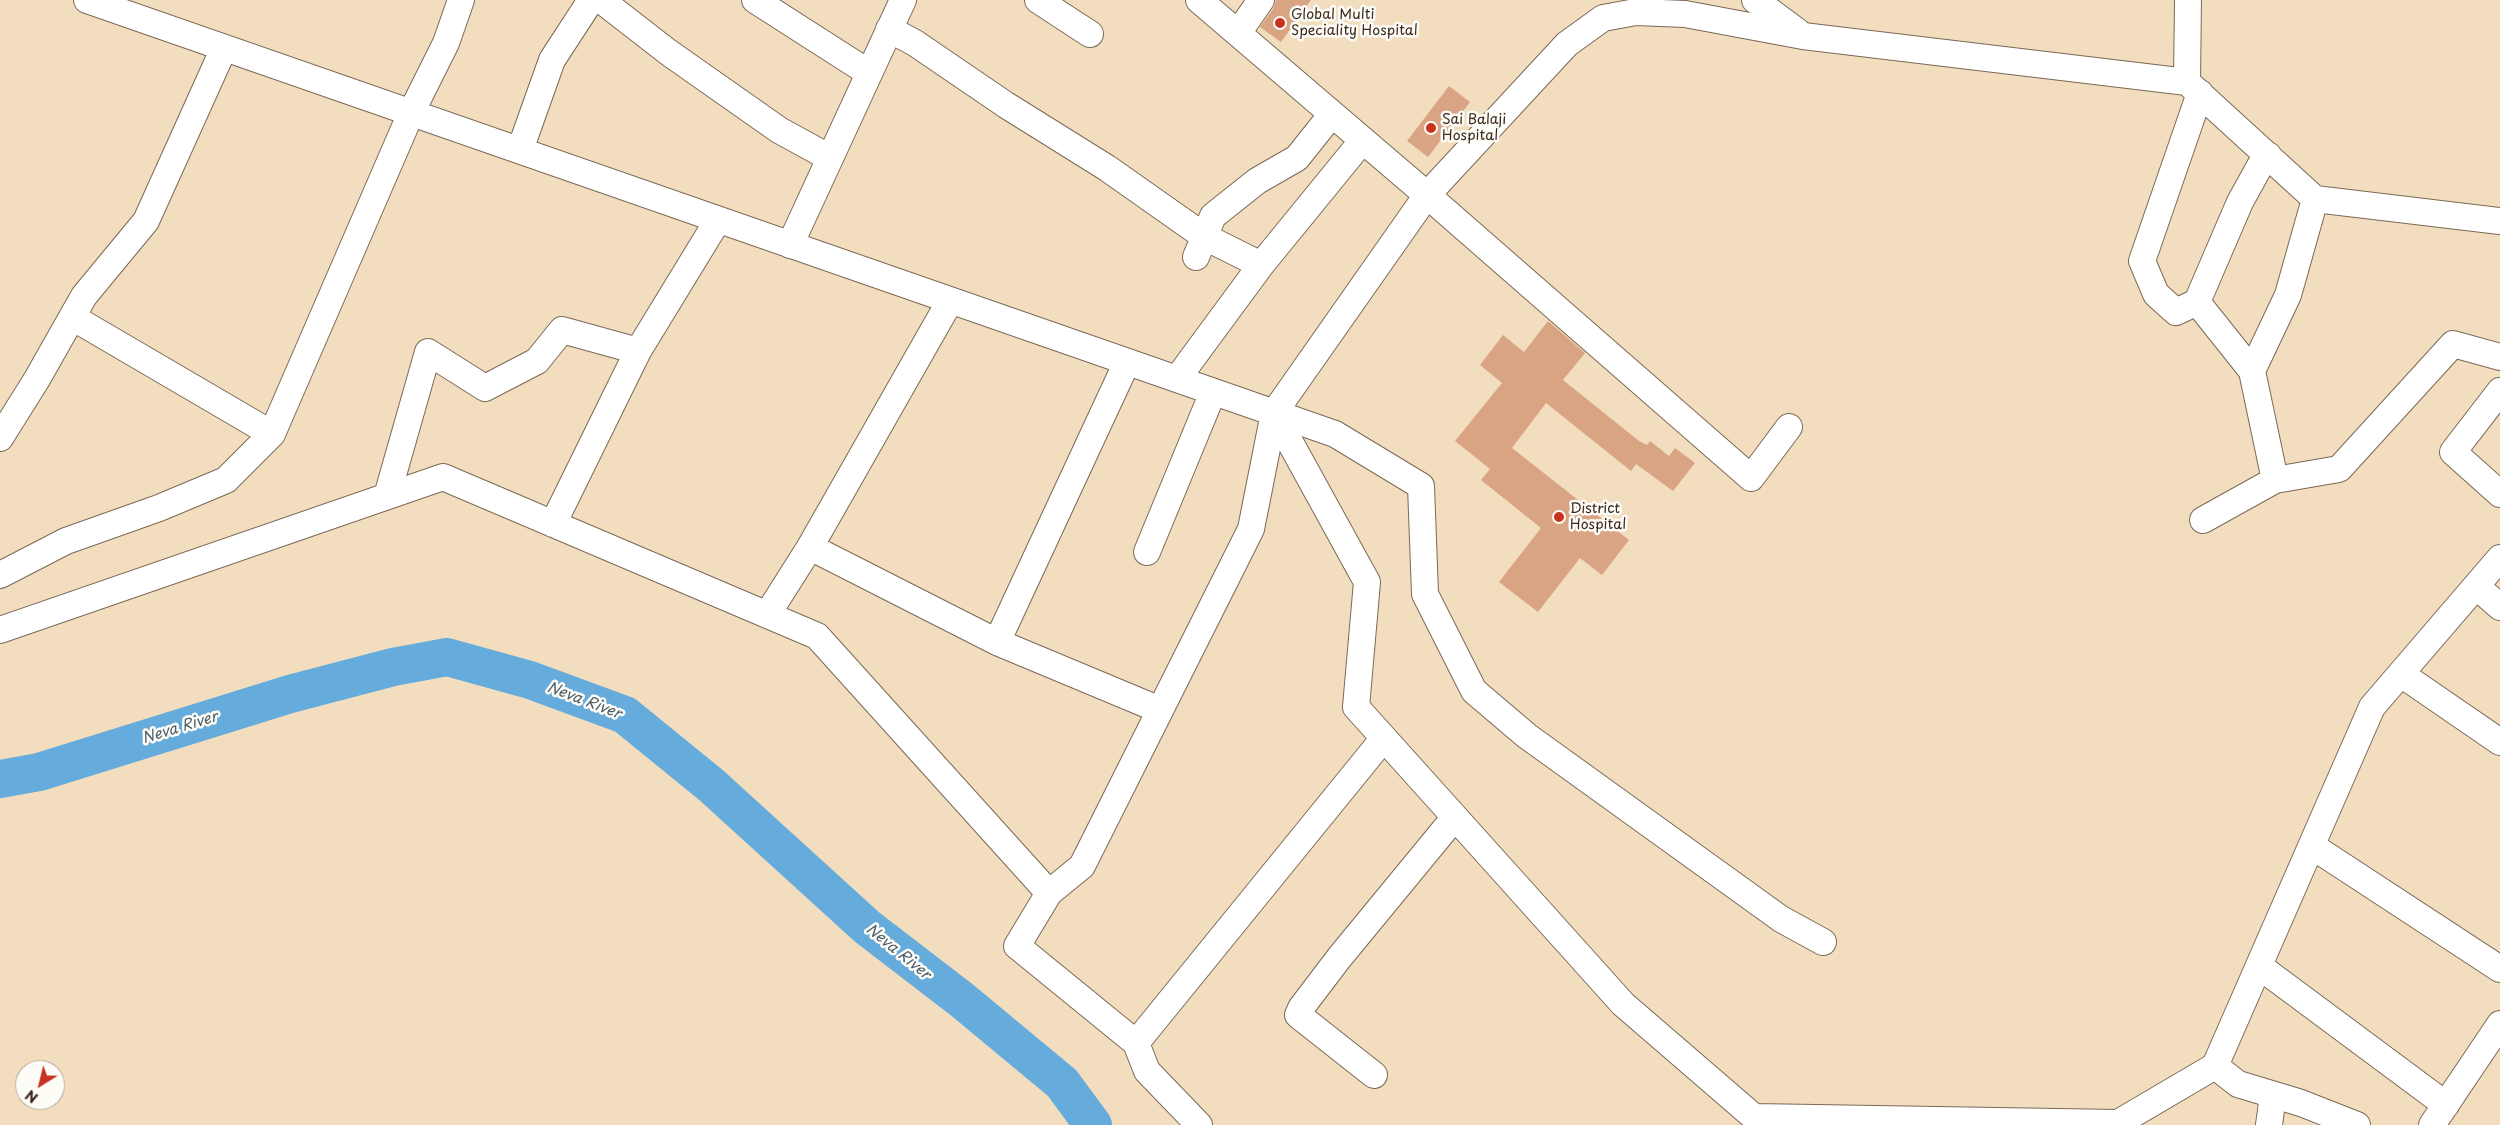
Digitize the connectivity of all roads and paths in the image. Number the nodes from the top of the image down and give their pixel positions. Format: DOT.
graph roads {
  1 [pos="87,0"];
  2 [pos="461,0"];
  3 [pos="591,0"];
  4 [pos="601,0"];
  5 [pos="755,0"];
  6 [pos="903,0"];
  7 [pos="1038,0"];
  8 [pos="1199,0"];
  9 [pos="1261,0"];
  10 [pos="2188,0"];
  11 [pos="1768,4"];
  12 [pos="889,29"];
  13 [pos="1238,33"];
  14 [pos="1090,34"];
  15 [pos="1802,36"];
  16 [pos="224,48"];
  17 [pos="869,73"];
  18 [pos="2194,88"];
  19 [pos="411,113"];
  20 [pos="1332,114"];
  21 [pos="1363,140"];
  22 [pos="520,150"];
  23 [pos="2268,155"];
  24 [pos="830,158"];
  25 [pos="1427,195"];
  26 [pos="2315,199"];
  27 [pos="718,220"];
  28 [pos="2500,221"];
  29 [pos="790,245"];
  30 [pos="1200,247"];
  31 [pos="1261,265"];
  32 [pos="950,301"];
  33 [pos="2197,302"];
  34 [pos="72,317"];
  35 [pos="638,351"];
  36 [pos="2500,357"];
  37 [pos="1127,362"];
  38 [pos="2252,371"];
  39 [pos="1177,379"];
  40 [pos="2500,391"];
  41 [pos="1213,392"];
  42 [pos="1274,414"];
  43 [pos="1789,427"];
  44 [pos="272,434"];
  45 [pos="0,438"];
  46 [pos="2275,480"];
  47 [pos="2500,494"];
  48 [pos="387,496"];
  49 [pos="2203,520"];
  50 [pos="554,524"];
  51 [pos="810,547"];
  52 [pos="1147,552"];
  53 [pos="2500,558"];
  54 [pos="0,576"];
  55 [pos="2476,586"];
  56 [pos="2500,607"];
  57 [pos="767,615"];
  58 [pos="0,630"];
  59 [pos="998,642"];
  60 [pos="2401,674"];
  61 [pos="1160,710"];
  62 [pos="1384,738"];
  63 [pos="2500,742"];
  64 [pos="1455,817"];
  65 [pos="2312,846"];
  66 [pos="1048,893"];
  67 [pos="1823,942"];
  68 [pos="2259,966"];
  69 [pos="2500,969"];
  70 [pos="2500,1024"];
  71 [pos="1136,1043"];
  72 [pos="2216,1066"];
  73 [pos="1374,1074"];
  74 [pos="2273,1095"];
  75 [pos="2439,1115"];
  76 [pos="2140,1116"];
  77 [pos="1753,1121"];
  78 [pos="1199,1125"];
  79 [pos="2269,1125"];
  80 [pos="2357,1125"];
  1 -- 16 [label="street"];
  2 -- 19 [label="street"];
  3 -- 22 [label="street"];
  4 -- 24 [label="street"];
  5 -- 17 [label="street"];
  6 -- 12 [label="street"];
  7 -- 14 [label="street"];
  8 -- 13 [label="street"];
  9 -- 13 [label="street"];
  10 -- 18 [label="street"];
  11 -- 15 [label="street"];
  12 -- 17 [label="street"];
  12 -- 30 [label="street"];
  13 -- 20 [label="street"];
  15 -- 18 [label="street"];
  15 -- 25 [label="street"];
  16 -- 19 [label="street"];
  16 -- 34 [label="street"];
  17 -- 24 [label="street"];
  18 -- 23 [label="street"];
  18 -- 33 [label="street"];
  19 -- 22 [label="street"];
  19 -- 44 [label="street"];
  20 -- 21 [label="street"];
  20 -- 30 [label="street"];
  21 -- 25 [label="street"];
  21 -- 31 [label="street"];
  22 -- 27 [label="street"];
  23 -- 26 [label="street"];
  23 -- 33 [label="street"];
  24 -- 29 [label="street"];
  25 -- 42 [label="street"];
  25 -- 43 [label="street"];
  26 -- 28 [label="street"];
  26 -- 38 [label="street"];
  27 -- 29 [label="street"];
  27 -- 35 [label="street"];
  29 -- 32 [label="street"];
  30 -- 31 [label="street"];
  31 -- 39 [label="street"];
  32 -- 37 [label="street"];
  32 -- 51 [label="street"];
  33 -- 38 [label="street"];
  34 -- 44 [label="street"];
  34 -- 45 [label="street"];
  35 -- 48 [label="street"];
  35 -- 50 [label="street"];
  36 -- 46 [label="street"];
  37 -- 39 [label="street"];
  37 -- 59 [label="street"];
  38 -- 46 [label="street"];
  39 -- 41 [label="street"];
  40 -- 47 [label="street"];
  41 -- 42 [label="street"];
  41 -- 52 [label="street"];
  42 -- 61 [label="street"];
  42 -- 62 [label="street"];
  42 -- 67 [label="street"];
  44 -- 54 [label="street"];
  46 -- 49 [label="street"];
  48 -- 50 [label="street"];
  48 -- 58 [label="street"];
  50 -- 57 [label="street"];
  51 -- 57 [label="street"];
  51 -- 59 [label="street"];
  53 -- 55 [label="street"];
  55 -- 56 [label="street"];
  55 -- 60 [label="street"];
  57 -- 66 [label="street"];
  59 -- 61 [label="street"];
  60 -- 63 [label="street"];
  60 -- 65 [label="street"];
  61 -- 66 [label="street"];
  62 -- 64 [label="street"];
  62 -- 71 [label="street"];
  64 -- 73 [label="street"];
  64 -- 77 [label="street"];
  65 -- 68 [label="street"];
  65 -- 69 [label="street"];
  66 -- 71 [label="street"];
  68 -- 72 [label="street"];
  68 -- 75 [label="street"];
  70 -- 75 [label="street"];
  71 -- 78 [label="street"];
  72 -- 74 [label="street"];
  72 -- 76 [label="street"];
  74 -- 79 [label="street"];
  74 -- 80 [label="street"];
  76 -- 77 [label="street"];
}
